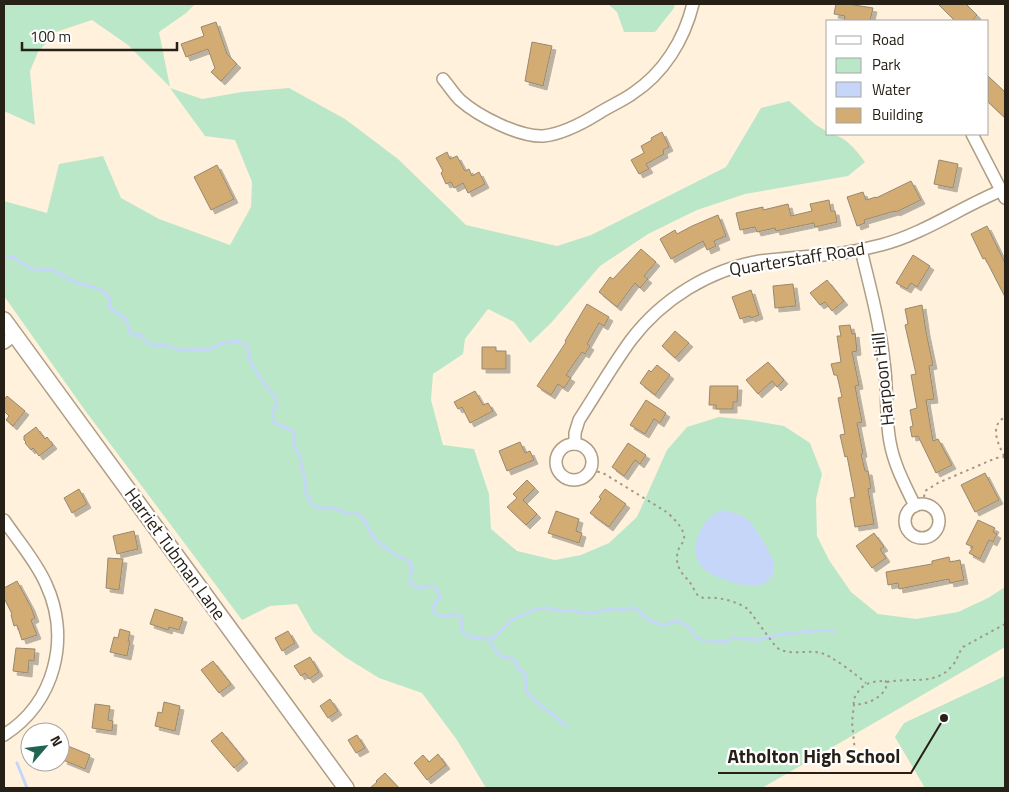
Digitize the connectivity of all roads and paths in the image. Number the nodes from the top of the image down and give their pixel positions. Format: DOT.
graph roads {
  1 [pos="693,4"];
  2 [pos="444,79"];
  3 [pos="973,135"];
  4 [pos="1004,192"];
  5 [pos="861,250"];
  6 [pos="4,320"];
  7 [pos="9,339"];
  8 [pos="1005,417"];
  9 [pos="575,444"];
  10 [pos="1004,456"];
  11 [pos="591,470"];
  12 [pos="918,505"];
  13 [pos="4,520"];
  14 [pos="1005,624"];
  15 [pos="887,682"];
  16 [pos="866,683"];
  17 [pos="854,704"];
  18 [pos="4,735"];
  19 [pos="855,752"];
  20 [pos="346,788"];
  1 -- 2 [label="street"];
  3 -- 4 [label="street"];
  4 -- 5 [label="street, Quarterstaff Road"];
  5 -- 9 [label="street, Quarterstaff Road"];
  5 -- 12 [label="street, Harpoon Hill"];
  6 -- 7 [label="street, Harriet Tubman Lane"];
  7 -- 20 [label="street, Harriet Tubman Lane"];
  8 -- 10 [label="path"];
  9 -- 11 [label="street"];
  9 -- 11 [label="street"];
  10 -- 12 [label="path"];
  11 -- 16 [label="path"];
  13 -- 18 [label="street"];
  14 -- 15 [label="path"];
  15 -- 16 [label="path"];
  15 -- 17 [label="path"];
  16 -- 17 [label="path"];
  17 -- 19 [label="path"];
}
